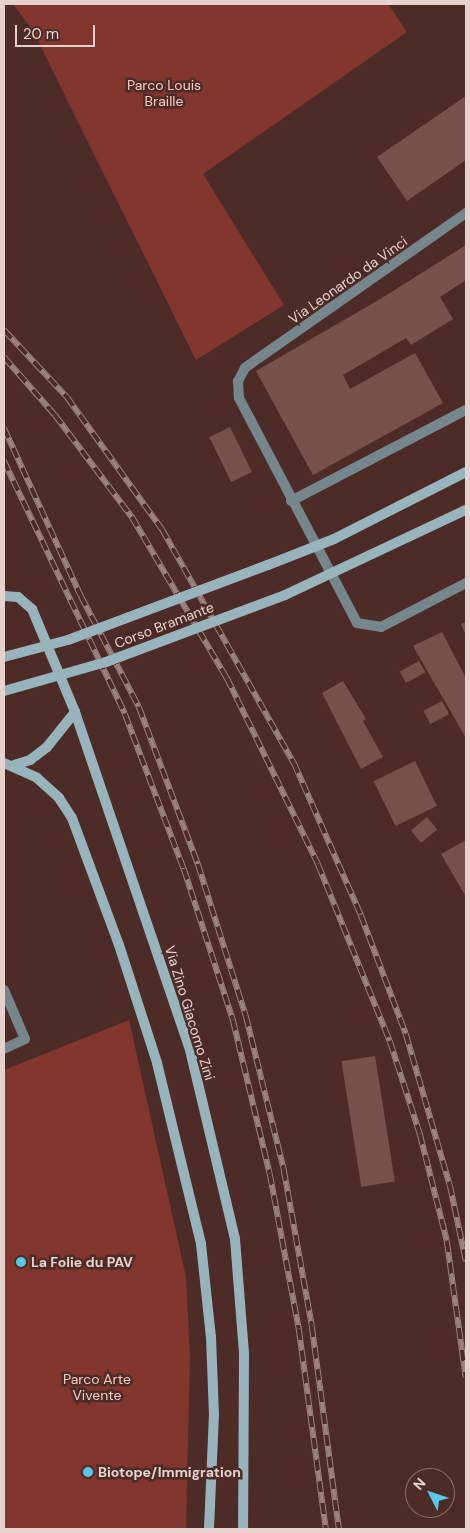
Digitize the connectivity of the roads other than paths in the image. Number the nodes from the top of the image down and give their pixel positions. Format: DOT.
graph roads {
  1 [pos="466,213"];
  2 [pos="466,410"];
  3 [pos="466,472"];
  4 [pos="291,501"];
  5 [pos="466,510"];
  6 [pos="466,583"];
  7 [pos="7,596"];
  8 [pos="4,657"];
  9 [pos="4,691"];
  10 [pos="75,712"];
  11 [pos="9,764"];
  12 [pos="4,990"];
  13 [pos="4,1049"];
  14 [pos="209,1529"];
  15 [pos="242,1529"];
  1 -- 4 [label="street, Via Leonardo da Vinci"];
  2 -- 4 [label="street"];
  3 -- 8 [label="street, Corso Bramante, bridge"];
  4 -- 6 [label="street"];
  5 -- 9 [label="street, Corso Bramante, bridge"];
  7 -- 10 [label="street, Via Zino Giacomo Zini"];
  10 -- 11 [label="street"];
  10 -- 15 [label="street, Via Zino Giacomo Zini"];
  11 -- 14 [label="street"];
  12 -- 13 [label="street"];
}
